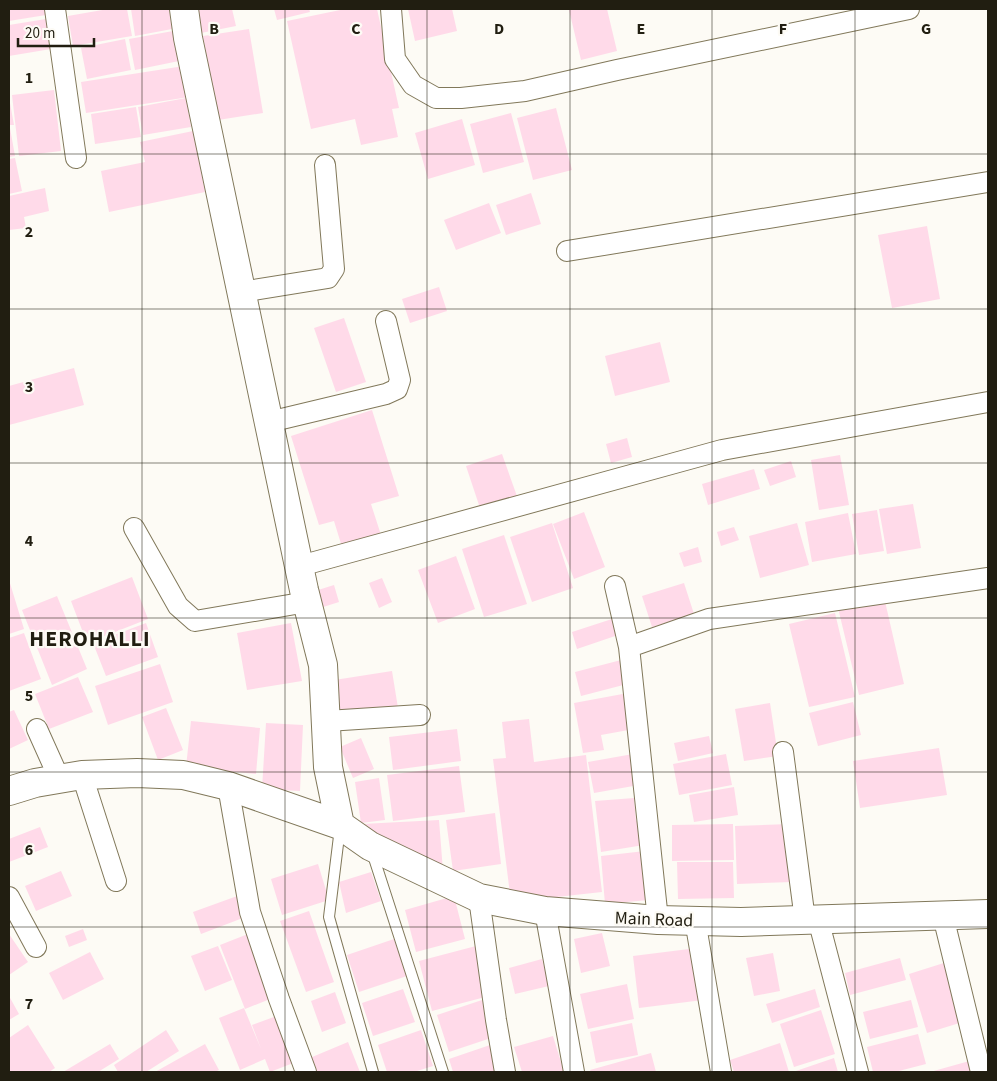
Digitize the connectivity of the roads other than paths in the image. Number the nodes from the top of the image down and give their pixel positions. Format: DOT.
graph roads {
  1 [pos="55,9"];
  2 [pos="184,9"];
  3 [pos="391,9"];
  4 [pos="909,9"];
  5 [pos="76,158"];
  6 [pos="325,165"];
  7 [pos="988,182"];
  8 [pos="568,251"];
  9 [pos="241,292"];
  10 [pos="386,321"];
  11 [pos="988,402"];
  12 [pos="269,422"];
  13 [pos="134,528"];
  14 [pos="300,566"];
  15 [pos="988,578"];
  16 [pos="615,586"];
  17 [pos="307,602"];
  18 [pos="629,647"];
  19 [pos="420,715"];
  20 [pos="327,721"];
  21 [pos="37,728"];
  22 [pos="783,752"];
  23 [pos="70,777"];
  24 [pos="228,786"];
  25 [pos="9,791"];
  26 [pos="340,825"];
  27 [pos="370,846"];
  28 [pos="116,881"];
  29 [pos="9,896"];
  30 [pos="479,898"];
  31 [pos="545,911"];
  32 [pos="988,914"];
  33 [pos="943,916"];
  34 [pos="658,920"];
  35 [pos="695,920"];
  36 [pos="811,920"];
  37 [pos="36,947"];
  38 [pos="306,1072"];
  39 [pos="373,1072"];
  40 [pos="443,1072"];
  41 [pos="505,1072"];
  42 [pos="574,1072"];
  43 [pos="721,1072"];
  44 [pos="858,1072"];
  45 [pos="981,1072"];
  1 -- 5 [label="street"];
  2 -- 9 [label="main road"];
  3 -- 4 [label="street"];
  6 -- 9 [label="street"];
  7 -- 8 [label="street"];
  9 -- 12 [label="main road"];
  10 -- 12 [label="street"];
  11 -- 14 [label="street"];
  12 -- 14 [label="main road"];
  13 -- 17 [label="street"];
  14 -- 17 [label="main road"];
  15 -- 18 [label="street"];
  16 -- 18 [label="street"];
  17 -- 20 [label="main road"];
  18 -- 34 [label="street"];
  19 -- 20 [label="street"];
  20 -- 26 [label="main road"];
  21 -- 23 [label="street"];
  22 -- 36 [label="street"];
  23 -- 24 [label="main road, Main Road"];
  23 -- 25 [label="main road, Main Road"];
  23 -- 28 [label="street"];
  24 -- 26 [label="main road, Main Road"];
  24 -- 38 [label="street"];
  26 -- 27 [label="main road, Main Road"];
  26 -- 39 [label="lane"];
  27 -- 30 [label="main road, Main Road"];
  27 -- 40 [label="lane"];
  29 -- 37 [label="street"];
  30 -- 31 [label="main road, Main Road"];
  30 -- 41 [label="street"];
  31 -- 34 [label="main road, Main Road"];
  31 -- 42 [label="street"];
  32 -- 33 [label="main road, Main Road"];
  33 -- 36 [label="main road, Main Road"];
  33 -- 45 [label="street"];
  34 -- 35 [label="main road, Main Road"];
  35 -- 36 [label="main road, Main Road"];
  35 -- 43 [label="street"];
  36 -- 44 [label="street"];
}
